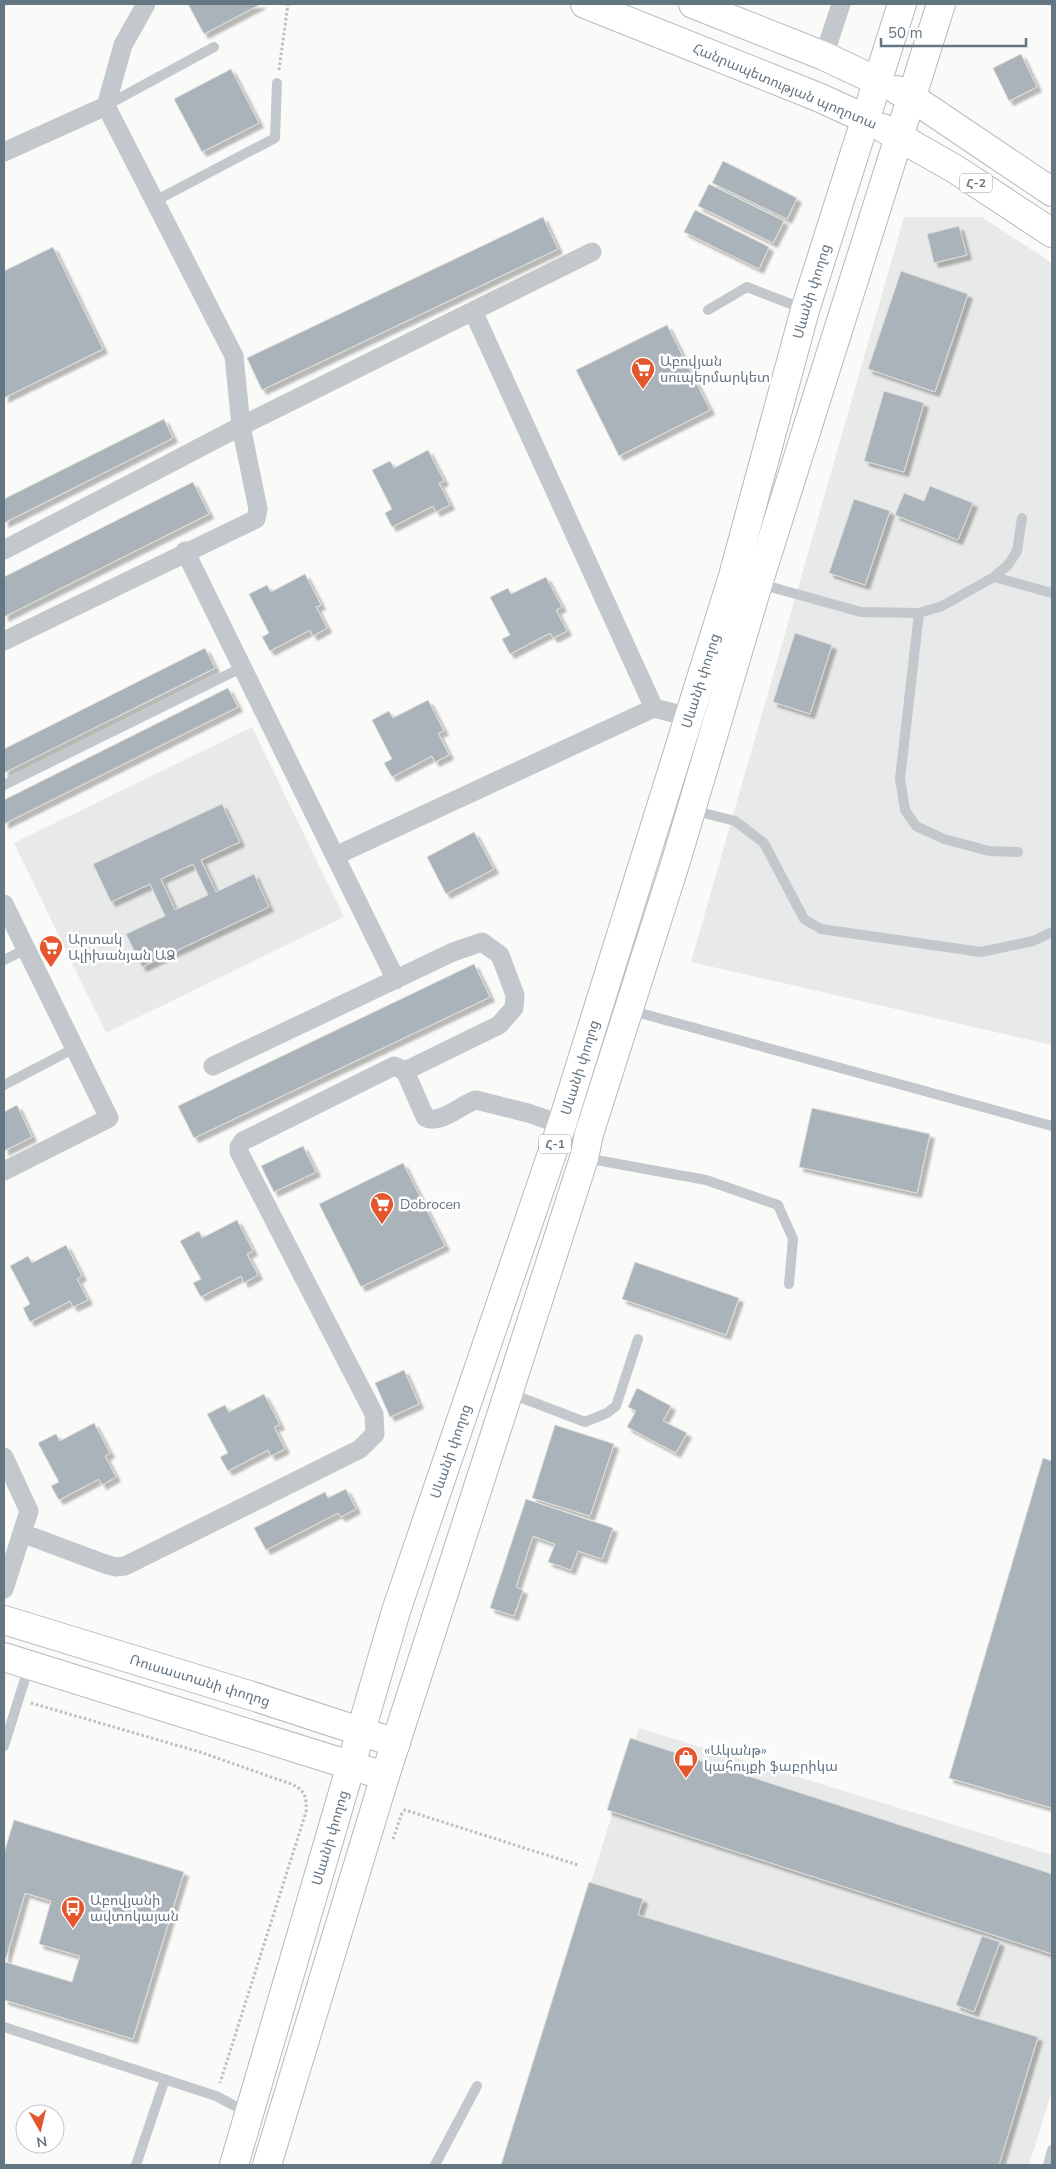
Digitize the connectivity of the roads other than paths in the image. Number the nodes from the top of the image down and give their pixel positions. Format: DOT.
graph roads {
  1 [pos="146,4"];
  2 [pos="585,4"];
  3 [pos="693,4"];
  4 [pos="841,4"];
  5 [pos="902,4"];
  6 [pos="940,4"];
  7 [pos="214,47"];
  8 [pos="824,56"];
  9 [pos="877,81"];
  10 [pos="277,83"];
  11 [pos="911,97"];
  12 [pos="106,106"];
  13 [pos="864,118"];
  14 [pos="898,136"];
  15 [pos="4,152"];
  16 [pos="1052,192"];
  17 [pos="154,201"];
  18 [pos="1052,233"];
  19 [pos="592,252"];
  20 [pos="708,310"];
  21 [pos="805,310"];
  22 [pos="473,311"];
  23 [pos="241,426"];
  24 [pos="1022,518"];
  25 [pos="4,550"];
  26 [pos="185,551"];
  27 [pos="994,577"];
  28 [pos="746,580"];
  29 [pos="1052,593"];
  30 [pos="919,613"];
  31 [pos="4,641"];
  32 [pos="243,668"];
  33 [pos="654,708"];
  34 [pos="689,717"];
  35 [pos="4,785"];
  36 [pos="691,810"];
  37 [pos="1018,852"];
  38 [pos="335,856"];
  39 [pos="4,904"];
  40 [pos="1052,932"];
  41 [pos="26,949"];
  42 [pos="4,960"];
  43 [pos="396,980"];
  44 [pos="628,1009"];
  45 [pos="75,1048"];
  46 [pos="213,1066"];
  47 [pos="405,1071"];
  48 [pos="4,1085"];
  49 [pos="562,1124"];
  50 [pos="1052,1126"];
  51 [pos="586,1146"];
  52 [pos="4,1171"];
  53 [pos="789,1284"];
  54 [pos="638,1339"];
  55 [pos="508,1392"];
  56 [pos="4,1457"];
  57 [pos="9,1481"];
  58 [pos="22,1533"];
  59 [pos="4,1589"];
  60 [pos="4,1620"];
  61 [pos="4,1657"];
  62 [pos="30,1664"];
  63 [pos="361,1732"];
  64 [pos="396,1743"];
  65 [pos="4,1746"];
  66 [pos="350,1765"];
  67 [pos="385,1776"];
  68 [pos="4,2027"];
  69 [pos="165,2079"];
  70 [pos="477,2086"];
  71 [pos="249,2113"];
  72 [pos="1052,2150"];
  73 [pos="136,2165"];
  74 [pos="234,2165"];
  75 [pos="267,2165"];
  76 [pos="435,2165"];
  77 [pos="1048,2165"];
  1 -- 12 [label="street"];
  2 -- 13 [label="main road, Հանրապետության պողոտա"];
  3 -- 8 [label="main road"];
  4 -- 8 [label="street"];
  5 -- 9 [label="main road, Հ-1"];
  6 -- 11 [label="main road, Հ-1"];
  7 -- 12 [label="lane"];
  8 -- 9 [label="main road"];
  9 -- 11 [label="main road, Հ-2"];
  9 -- 13 [label="main road, Սևանի փողոց / Հ-1"];
  10 -- 17 [label="lane"];
  11 -- 14 [label="main road, Սևանի փողոց / Հ-1"];
  11 -- 16 [label="main road, Հ-2"];
  12 -- 15 [label="street"];
  12 -- 17 [label="street"];
  13 -- 14 [label="main road, Հանրապետության պողոտա / Հ-2"];
  13 -- 21 [label="main road, Սևանի փողոց / Հ-1"];
  14 -- 18 [label="main road, Հանրապետության պողոտա / Հ-2"];
  14 -- 28 [label="main road, Սևանի փողոց / Հ-1"];
  17 -- 23 [label="street"];
  19 -- 22 [label="street"];
  20 -- 21 [label="lane"];
  21 -- 28 [label="main road, Սևանի փողոց / Հ-1"];
  22 -- 23 [label="street"];
  22 -- 33 [label="street"];
  23 -- 25 [label="street"];
  23 -- 26 [label="street"];
  24 -- 27 [label="lane"];
  26 -- 31 [label="street"];
  26 -- 32 [label="street"];
  27 -- 29 [label="lane"];
  27 -- 30 [label="lane"];
  28 -- 30 [label="lane"];
  28 -- 34 [label="main road, Սևանի փողոց / Հ-1"];
  28 -- 36 [label="main road, Սևանի փողոց / Հ-1"];
  30 -- 37 [label="lane"];
  32 -- 35 [label="lane"];
  32 -- 38 [label="street"];
  33 -- 34 [label="street"];
  33 -- 38 [label="street"];
  34 -- 49 [label="main road, Սևանի փողոց / Հ-1"];
  36 -- 40 [label="lane"];
  36 -- 44 [label="main road, Սևանի փողոց / Հ-1"];
  38 -- 43 [label="street"];
  39 -- 41 [label="street"];
  41 -- 42 [label="lane"];
  41 -- 45 [label="street"];
  43 -- 46 [label="street"];
  43 -- 47 [label="street"];
  44 -- 50 [label="lane"];
  44 -- 51 [label="main road, Սևանի փողոց / Հ-1"];
  45 -- 48 [label="lane"];
  45 -- 52 [label="street"];
  47 -- 49 [label="street"];
  47 -- 58 [label="street"];
  49 -- 51 [label="street"];
  49 -- 63 [label="main road, Սևանի փողոց / Հ-1"];
  51 -- 53 [label="lane"];
  51 -- 55 [label="main road, Սևանի փողոց / Հ-1"];
  54 -- 55 [label="lane"];
  55 -- 64 [label="main road, Սևանի փողոց / Հ-1"];
  56 -- 57 [label="street"];
  57 -- 58 [label="street"];
  58 -- 59 [label="street"];
  60 -- 63 [label="main road, Ռուսաստանի փողոց"];
  61 -- 62 [label="main road"];
  62 -- 65 [label="lane"];
  62 -- 66 [label="main road"];
  63 -- 64 [label="main road, Ռուսաստանի փողոց"];
  63 -- 66 [label="main road, Սևանի փողոց / Հ-1"];
  64 -- 67 [label="main road, Սևանի փողոց / Հ-1"];
  66 -- 67 [label="main road"];
  66 -- 71 [label="main road, Սևանի փողոց / Հ-1"];
  67 -- 75 [label="main road, Սևանի փողոց / Հ-1"];
  68 -- 69 [label="lane"];
  69 -- 71 [label="lane"];
  69 -- 73 [label="lane"];
  70 -- 76 [label="lane"];
  71 -- 74 [label="main road, Սևանի փողոց / Հ-1"];
  72 -- 77 [label="lane"];
}
